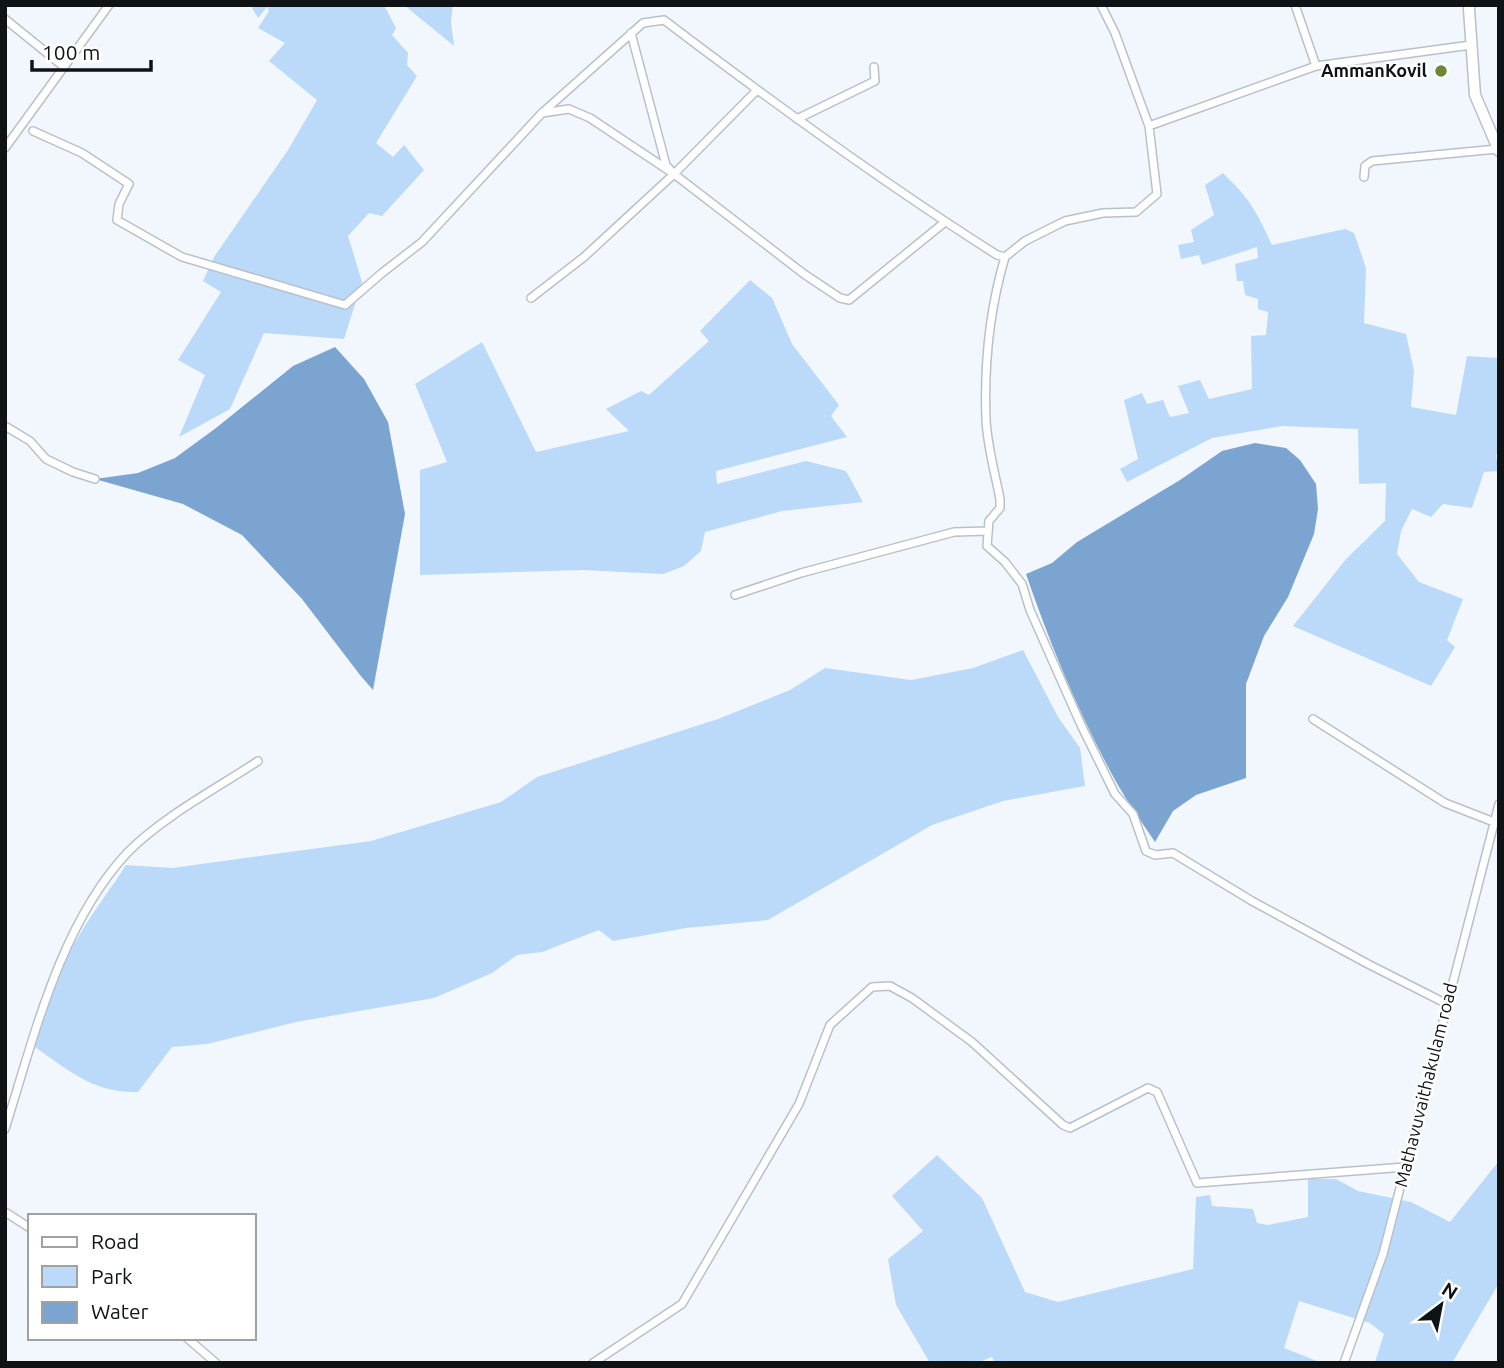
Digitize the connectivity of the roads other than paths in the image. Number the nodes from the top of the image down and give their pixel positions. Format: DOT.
graph roads {
  1 [pos="109,5"];
  2 [pos="1101,5"];
  3 [pos="1296,5"];
  4 [pos="1470,5"];
  5 [pos="5,19"];
  6 [pos="631,33"];
  7 [pos="1471,46"];
  8 [pos="63,66"];
  9 [pos="1316,66"];
  10 [pos="874,67"];
  11 [pos="757,90"];
  12 [pos="542,113"];
  13 [pos="797,119"];
  14 [pos="1149,126"];
  15 [pos="33,131"];
  16 [pos="5,148"];
  17 [pos="1498,150"];
  18 [pos="674,174"];
  19 [pos="1364,177"];
  20 [pos="945,222"];
  21 [pos="1005,257"];
  22 [pos="531,298"];
  23 [pos="5,426"];
  24 [pos="95,479"];
  25 [pos="988,531"];
  26 [pos="735,595"];
  27 [pos="1313,719"];
  28 [pos="258,761"];
  29 [pos="1499,804"];
  30 [pos="1494,822"];
  31 [pos="1447,1004"];
  32 [pos="5,1129"];
  33 [pos="1405,1167"];
  34 [pos="5,1212"];
  35 [pos="28,1227"];
  36 [pos="189,1340"];
  37 [pos="216,1363"];
  38 [pos="593,1363"];
  39 [pos="1344,1363"];
  1 -- 8 [label="street"];
  2 -- 14 [label="street"];
  3 -- 9 [label="street"];
  4 -- 7 [label="street"];
  5 -- 8 [label="street"];
  6 -- 11 [label="street"];
  6 -- 12 [label="street"];
  6 -- 18 [label="street"];
  7 -- 9 [label="street"];
  7 -- 17 [label="street"];
  8 -- 16 [label="street"];
  9 -- 14 [label="street"];
  10 -- 13 [label="street"];
  11 -- 13 [label="street"];
  11 -- 18 [label="street"];
  12 -- 15 [label="street"];
  12 -- 18 [label="street"];
  13 -- 20 [label="street"];
  14 -- 21 [label="street"];
  17 -- 19 [label="street"];
  18 -- 20 [label="street"];
  18 -- 22 [label="street"];
  20 -- 21 [label="street"];
  21 -- 25 [label="street"];
  23 -- 24 [label="street"];
  25 -- 26 [label="street"];
  25 -- 31 [label="street"];
  27 -- 30 [label="street"];
  28 -- 32 [label="street"];
  29 -- 30 [label="street, Mathavuvaithakulam road"];
  30 -- 31 [label="street, Mathavuvaithakulam road"];
  31 -- 33 [label="street, Mathavuvaithakulam road"];
  33 -- 38 [label="street"];
  33 -- 39 [label="street, Mathavuvaithakulam road"];
  34 -- 35 [label="street"];
  36 -- 37 [label="street"];
}
